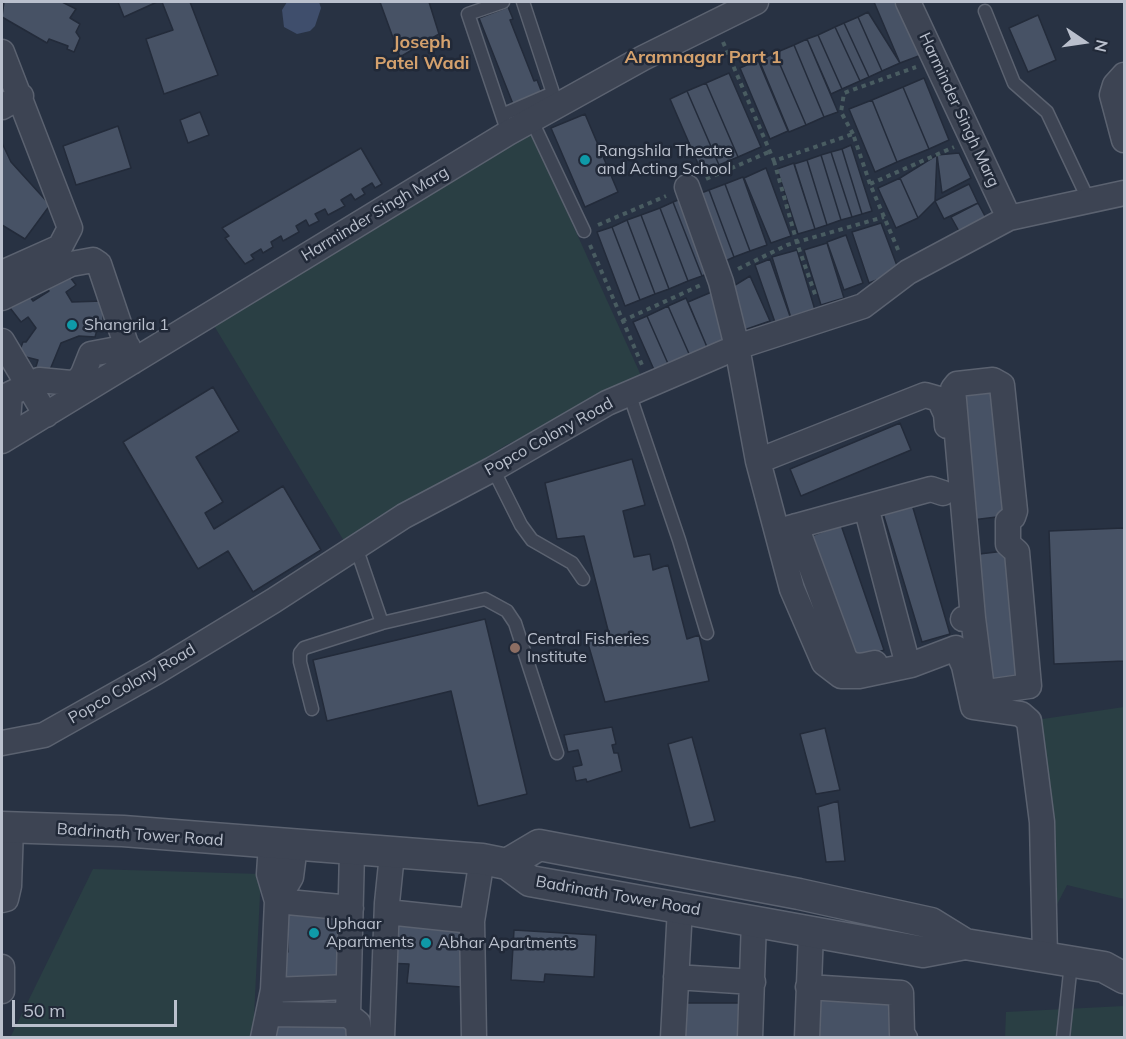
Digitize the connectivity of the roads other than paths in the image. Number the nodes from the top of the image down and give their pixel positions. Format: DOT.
graph roads {
  1 [pos="503,2"];
  2 [pos="523,2"];
  3 [pos="756,2"];
  4 [pos="908,2"];
  5 [pos="985,11"];
  6 [pos="2,52"];
  7 [pos="1125,75"];
  8 [pos="11,102"];
  9 [pos="532,121"];
  10 [pos="505,124"];
  11 [pos="1125,140"];
  12 [pos="687,187"];
  13 [pos="1125,193"];
  14 [pos="1089,201"];
  15 [pos="1009,218"];
  16 [pos="584,231"];
  17 [pos="2,273"];
  18 [pos="2,298"];
  19 [pos="2,341"];
  20 [pos="737,347"];
  21 [pos="130,355"];
  22 [pos="28,385"];
  23 [pos="639,388"];
  24 [pos="46,415"];
  25 [pos="2,427"];
  26 [pos="2,441"];
  27 [pos="955,458"];
  28 [pos="758,460"];
  29 [pos="493,469"];
  30 [pos="943,493"];
  31 [pos="866,507"];
  32 [pos="786,529"];
  33 [pos="356,547"];
  34 [pos="583,579"];
  35 [pos="382,623"];
  36 [pos="962,629"];
  37 [pos="707,633"];
  38 [pos="905,654"];
  39 [pos="312,709"];
  40 [pos="2,743"];
  41 [pos="557,753"];
  42 [pos="6,827"];
  43 [pos="283,845"];
  44 [pos="352,851"];
  45 [pos="392,854"];
  46 [pos="495,861"];
  47 [pos="2,900"];
  48 [pos="277,901"];
  49 [pos="351,908"];
  50 [pos="680,908"];
  51 [pos="387,912"];
  52 [pos="754,920"];
  53 [pos="472,921"];
  54 [pos="811,931"];
  55 [pos="965,944"];
  56 [pos="1058,959"];
  57 [pos="2,967"];
  58 [pos="1118,969"];
  59 [pos="676,977"];
  60 [pos="753,982"];
  61 [pos="348,987"];
  62 [pos="808,987"];
  63 [pos="273,990"];
  64 [pos="2,991"];
  65 [pos="269,1014"];
  66 [pos="348,1015"];
  67 [pos="263,1038"];
  68 [pos="359,1038"];
  69 [pos="382,1038"];
  70 [pos="474,1038"];
  71 [pos="673,1038"];
  72 [pos="750,1038"];
  73 [pos="807,1038"];
  74 [pos="905,1038"];
  75 [pos="1063,1038"];
  1 -- 10 [label="lane"];
  2 -- 10 [label="lane"];
  3 -- 9 [label="street, Harminder Singh Marg"];
  4 -- 15 [label="street, Harminder Singh Marg"];
  5 -- 14 [label="lane"];
  6 -- 8 [label="street"];
  7 -- 11 [label="street"];
  8 -- 17 [label="street"];
  9 -- 10 [label="street, Harminder Singh Marg"];
  9 -- 16 [label="lane"];
  10 -- 21 [label="street, Harminder Singh Marg"];
  12 -- 20 [label="street"];
  13 -- 14 [label="street, Popco Colony Road"];
  14 -- 15 [label="street, Popco Colony Road"];
  15 -- 20 [label="street, Popco Colony Road"];
  18 -- 21 [label="street"];
  19 -- 22 [label="street"];
  20 -- 23 [label="street, Popco Colony Road"];
  20 -- 28 [label="street"];
  21 -- 22 [label="street"];
  21 -- 24 [label="street, Harminder Singh Marg"];
  22 -- 24 [label="street"];
  22 -- 25 [label="street"];
  23 -- 29 [label="street, Popco Colony Road"];
  23 -- 37 [label="lane"];
  24 -- 26 [label="street, Harminder Singh Marg"];
  27 -- 28 [label="street"];
  27 -- 36 [label="street"];
  27 -- 36 [label="street"];
  28 -- 32 [label="street"];
  29 -- 33 [label="street, Popco Colony Road"];
  29 -- 34 [label="lane"];
  30 -- 31 [label="street"];
  31 -- 32 [label="street"];
  31 -- 38 [label="street"];
  32 -- 36 [label="street"];
  32 -- 38 [label="street"];
  33 -- 35 [label="lane"];
  33 -- 40 [label="street, Popco Colony Road"];
  35 -- 39 [label="lane"];
  35 -- 41 [label="lane"];
  36 -- 38 [label="street"];
  36 -- 56 [label="street"];
  42 -- 43 [label="street, Badrinath Tower Road"];
  42 -- 47 [label="street"];
  43 -- 44 [label="street, Badrinath Tower Road"];
  43 -- 48 [label="street"];
  44 -- 45 [label="street, Badrinath Tower Road"];
  44 -- 49 [label="street"];
  45 -- 46 [label="street, Badrinath Tower Road"];
  45 -- 51 [label="street"];
  46 -- 50 [label="street, Badrinath Tower Road"];
  46 -- 53 [label="street"];
  46 -- 55 [label="street"];
  48 -- 49 [label="street"];
  48 -- 63 [label="street"];
  49 -- 61 [label="street"];
  50 -- 52 [label="street, Badrinath Tower Road"];
  50 -- 59 [label="street"];
  51 -- 53 [label="street"];
  51 -- 69 [label="street"];
  52 -- 54 [label="street, Badrinath Tower Road"];
  52 -- 60 [label="street"];
  53 -- 70 [label="street"];
  54 -- 55 [label="street, Badrinath Tower Road"];
  54 -- 62 [label="street"];
  55 -- 56 [label="street, Badrinath Tower Road"];
  56 -- 58 [label="street, Badrinath Tower Road"];
  56 -- 75 [label="lane"];
  57 -- 64 [label="street"];
  59 -- 60 [label="street"];
  59 -- 71 [label="street"];
  60 -- 72 [label="street"];
  61 -- 63 [label="street"];
  61 -- 66 [label="street"];
  62 -- 73 [label="street"];
  62 -- 74 [label="street"];
  63 -- 65 [label="street"];
  65 -- 66 [label="street"];
  65 -- 67 [label="street"];
  66 -- 68 [label="street"];
}
